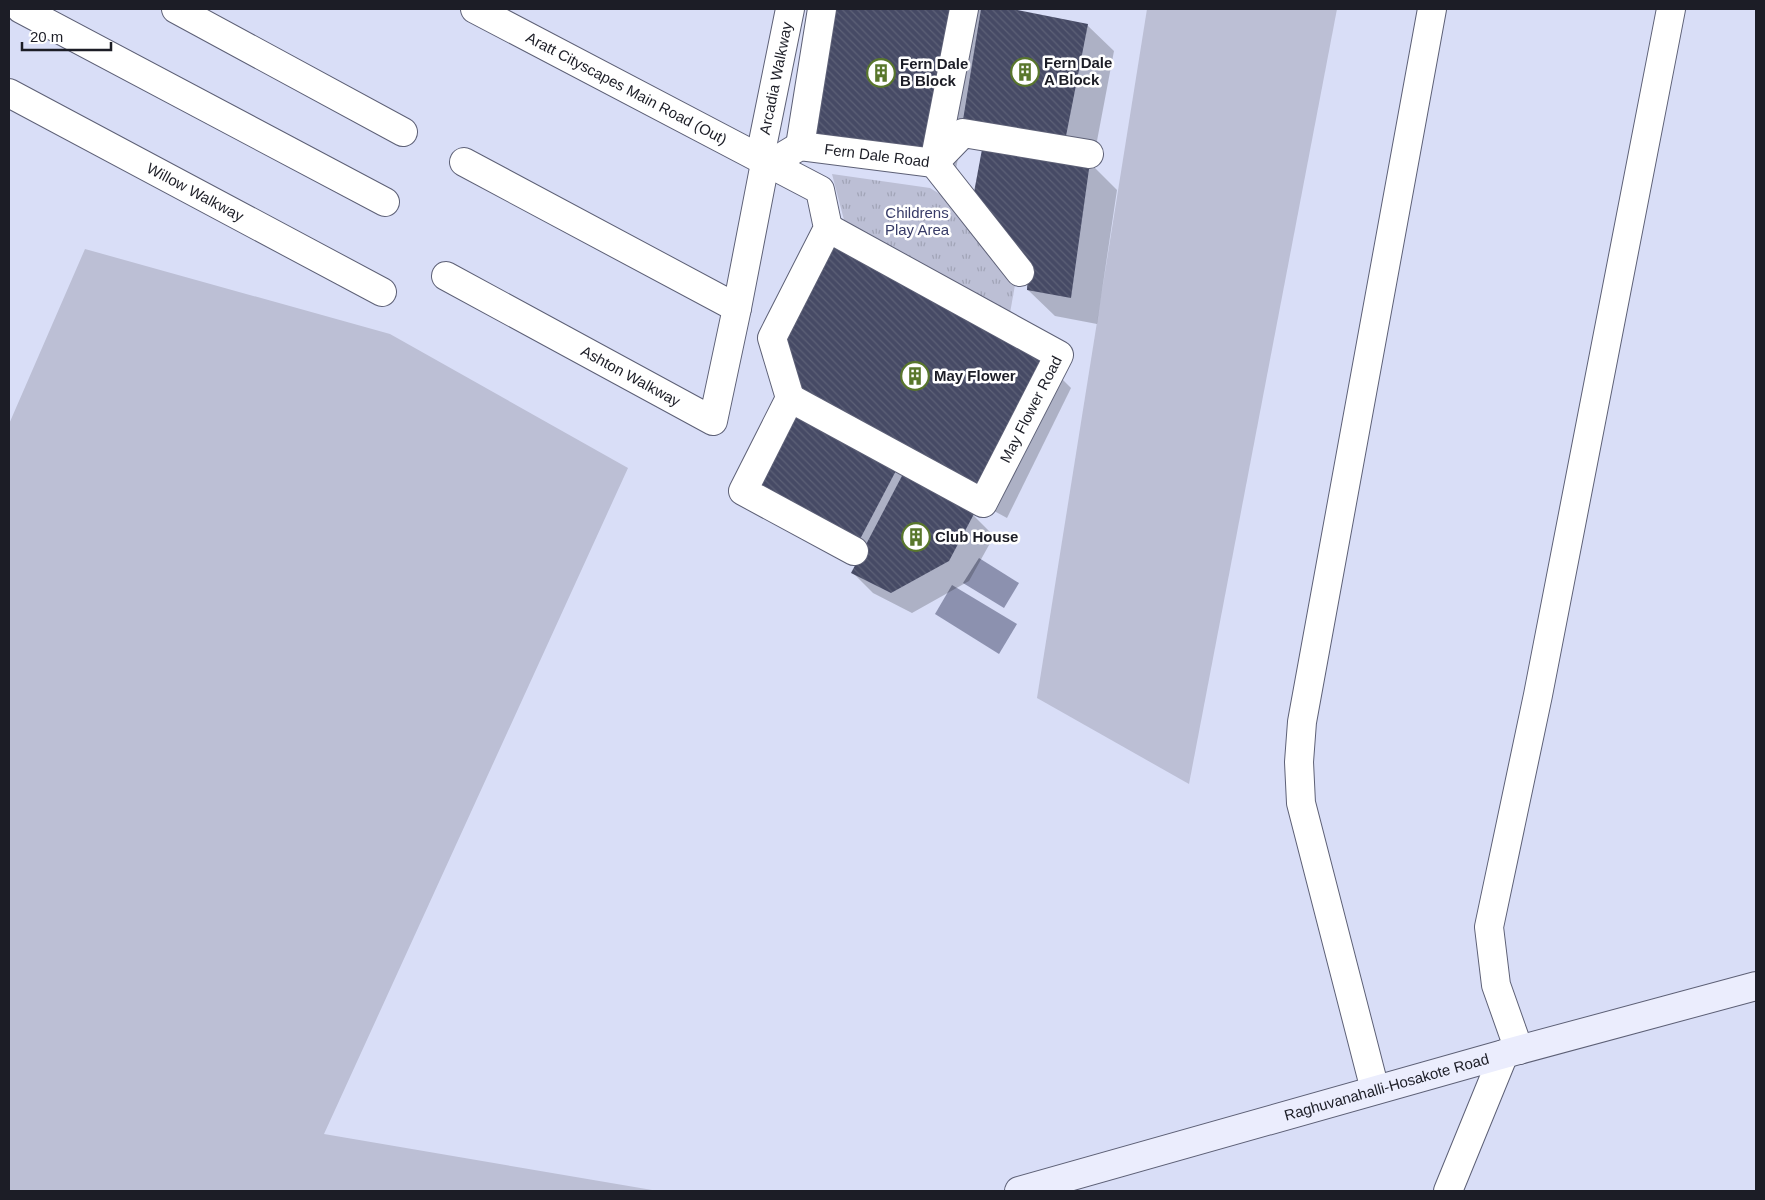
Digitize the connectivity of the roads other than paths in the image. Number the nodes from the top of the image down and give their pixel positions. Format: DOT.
graph roads {
  1 [pos="21,9"];
  2 [pos="176,9"];
  3 [pos="475,9"];
  4 [pos="510,9"];
  5 [pos="822,9"];
  6 [pos="964,9"];
  7 [pos="1432,9"];
  8 [pos="1671,9"];
  9 [pos="786,10"];
  10 [pos="9,93"];
  11 [pos="403,132"];
  12 [pos="1088,154"];
  13 [pos="778,155"];
  14 [pos="464,162"];
  15 [pos="934,163"];
  16 [pos="385,202"];
  17 [pos="828,228"];
  18 [pos="1020,272"];
  19 [pos="446,276"];
  20 [pos="382,292"];
  21 [pos="737,308"];
  22 [pos="790,398"];
  23 [pos="854,551"];
  24 [pos="1756,986"];
  25 [pos="1512,1052"];
  26 [pos="1375,1090"];
  27 [pos="1019,1191"];
  28 [pos="1448,1191"];
  1 -- 16 [label="street"];
  2 -- 11 [label="street"];
  3 -- 13 [label="street, Aratt Cityscapes Main Road (Out)"];
  4 -- 13 [label="street"];
  5 -- 13 [label="street"];
  6 -- 15 [label="street, Fern Dale Road"];
  7 -- 26 [label="street"];
  8 -- 25 [label="street"];
  9 -- 13 [label="street, Arcadia Walkway"];
  10 -- 20 [label="street, Willow Walkway"];
  12 -- 15 [label="street"];
  13 -- 15 [label="street, Fern Dale Road"];
  13 -- 17 [label="street"];
  13 -- 21 [label="street, Ashton Walkway"];
  14 -- 21 [label="street"];
  15 -- 18 [label="street"];
  17 -- 22 [label="street"];
  17 -- 22 [label="street, May Flower Road"];
  19 -- 21 [label="street, Ashton Walkway"];
  22 -- 23 [label="street"];
  24 -- 25 [label="main road, Raghuvanahalli-Hosakote Road"];
  25 -- 26 [label="main road, Raghuvanahalli-Hosakote Road"];
  25 -- 28 [label="street"];
  26 -- 27 [label="main road, Raghuvanahalli-Hosakote Road"];
}
